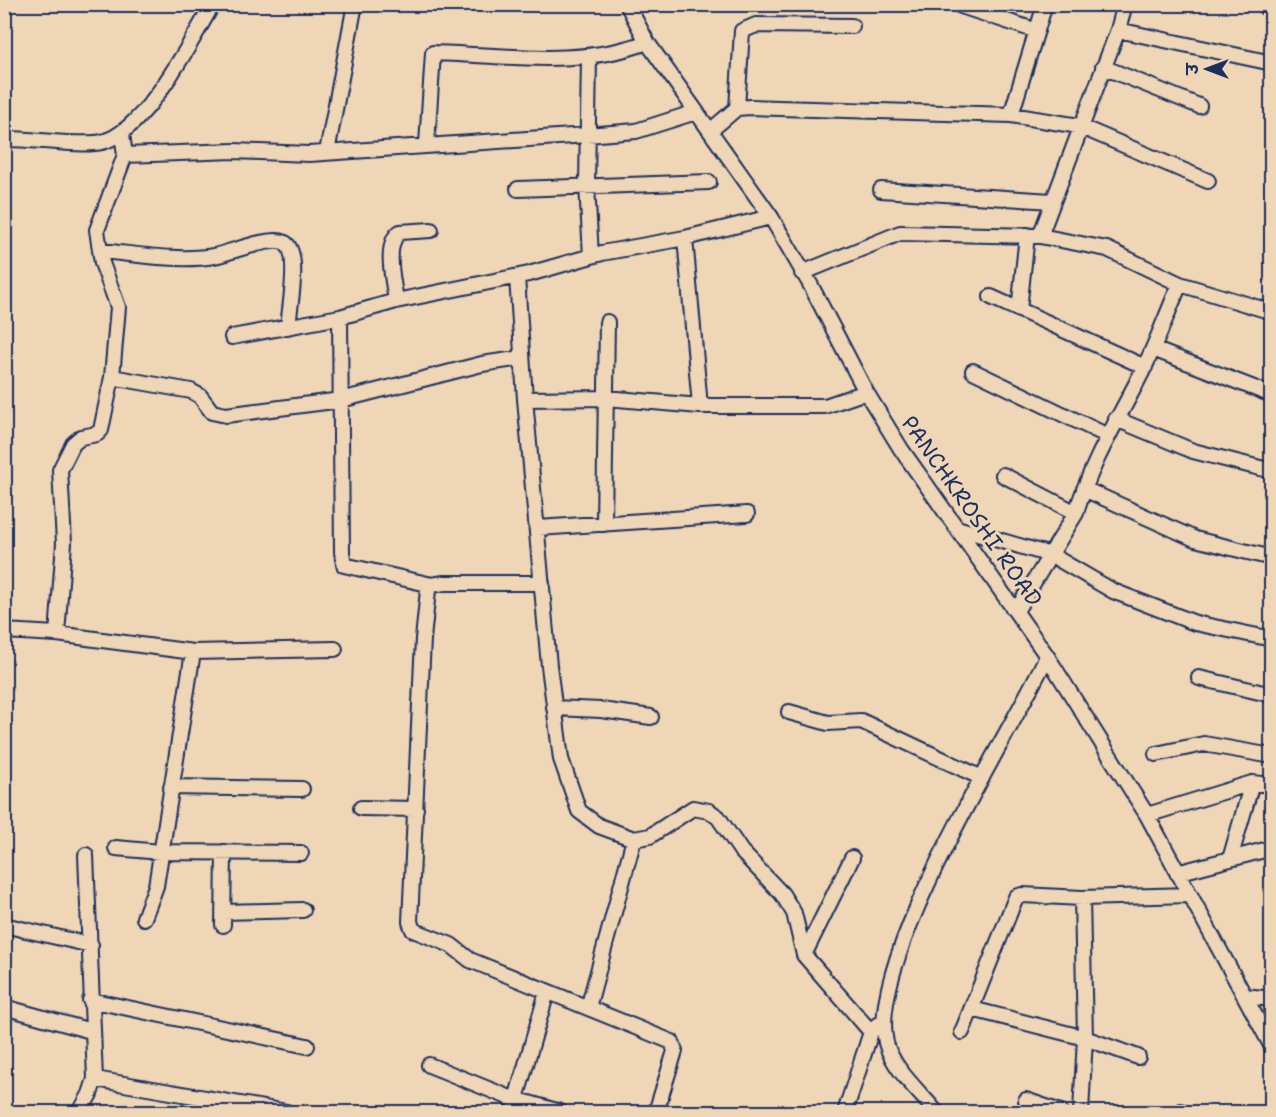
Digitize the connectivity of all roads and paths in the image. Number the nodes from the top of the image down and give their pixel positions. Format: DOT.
graph roads {
  1 [pos="213,4"];
  2 [pos="355,4"];
  3 [pos="627,4"];
  4 [pos="1045,4"];
  5 [pos="1125,4"];
  6 [pos="961,6"];
  7 [pos="852,26"];
  8 [pos="1118,30"];
  9 [pos="1037,31"];
  10 [pos="647,42"];
  11 [pos="589,57"];
  12 [pos="1272,63"];
  13 [pos="1103,67"];
  14 [pos="1199,106"];
  15 [pos="737,108"];
  16 [pos="696,112"];
  17 [pos="1011,115"];
  18 [pos="1079,126"];
  19 [pos="710,131"];
  20 [pos="122,134"];
  21 [pos="587,135"];
  22 [pos="4,139"];
  23 [pos="427,144"];
  24 [pos="327,152"];
  25 [pos="125,155"];
  26 [pos="710,182"];
  27 [pos="1208,182"];
  28 [pos="586,185"];
  29 [pos="518,189"];
  30 [pos="881,190"];
  31 [pos="1052,201"];
  32 [pos="771,218"];
  33 [pos="431,230"];
  34 [pos="1033,236"];
  35 [pos="685,238"];
  36 [pos="100,251"];
  37 [pos="591,256"];
  38 [pos="802,273"];
  39 [pos="517,277"];
  40 [pos="1179,284"];
  41 [pos="991,297"];
  42 [pos="396,302"];
  43 [pos="1019,310"];
  44 [pos="1272,312"];
  45 [pos="340,317"];
  46 [pos="607,322"];
  47 [pos="288,327"];
  48 [pos="232,337"];
  49 [pos="1153,349"];
  50 [pos="522,358"];
  51 [pos="1145,367"];
  52 [pos="973,371"];
  53 [pos="112,377"];
  54 [pos="866,392"];
  55 [pos="1272,395"];
  56 [pos="606,398"];
  57 [pos="525,399"];
  58 [pos="341,400"];
  59 [pos="700,406"];
  60 [pos="1116,419"];
  61 [pos="1108,436"];
  62 [pos="1272,471"];
  63 [pos="1003,475"];
  64 [pos="1084,489"];
  65 [pos="1077,513"];
  66 [pos="747,514"];
  67 [pos="604,524"];
  68 [pos="538,528"];
  69 [pos="960,529"];
  70 [pos="1052,555"];
  71 [pos="1272,558"];
  72 [pos="542,583"];
  73 [pos="432,585"];
  74 [pos="1016,611"];
  75 [pos="4,631"];
  76 [pos="57,634"];
  77 [pos="1272,639"];
  78 [pos="335,649"];
  79 [pos="193,652"];
  80 [pos="1047,656"];
  81 [pos="1199,678"];
  82 [pos="1272,695"];
  83 [pos="554,708"];
  84 [pos="789,712"];
  85 [pos="651,717"];
  86 [pos="1156,754"];
  87 [pos="1272,756"];
  88 [pos="982,778"];
  89 [pos="1252,783"];
  90 [pos="1272,785"];
  91 [pos="171,787"];
  92 [pos="302,789"];
  93 [pos="361,808"];
  94 [pos="416,809"];
  95 [pos="1147,815"];
  96 [pos="634,839"];
  97 [pos="116,848"];
  98 [pos="1272,848"];
  99 [pos="160,852"];
  100 [pos="224,852"];
  101 [pos="301,853"];
  102 [pos="86,855"];
  103 [pos="852,858"];
  104 [pos="1230,859"];
  105 [pos="1177,873"];
  106 [pos="1190,895"];
  107 [pos="1082,898"];
  108 [pos="303,910"];
  109 [pos="144,918"];
  110 [pos="4,925"];
  111 [pos="91,945"];
  112 [pos="804,955"];
  113 [pos="547,992"];
  114 [pos="1245,996"];
  115 [pos="1272,999"];
  116 [pos="90,1000"];
  117 [pos="4,1007"];
  118 [pos="588,1008"];
  119 [pos="972,1009"];
  120 [pos="884,1018"];
  121 [pos="91,1031"];
  122 [pos="871,1032"];
  123 [pos="962,1032"];
  124 [pos="1085,1038"];
  125 [pos="307,1046"];
  126 [pos="1272,1047"];
  127 [pos="1138,1057"];
  128 [pos="429,1065"];
  129 [pos="95,1079"];
  130 [pos="1026,1100"];
  131 [pos="515,1106"];
  132 [pos="80,1113"];
  133 [pos="287,1113"];
  134 [pos="560,1113"];
  135 [pos="656,1113"];
  136 [pos="845,1113"];
  137 [pos="936,1113"];
  138 [pos="1061,1113"];
  139 [pos="1081,1113"];
  1 -- 20 [label="street"];
  2 -- 24 [label="street"];
  3 -- 10 [label="street, PANCHKROSHI ROAD"];
  4 -- 9 [label="street"];
  5 -- 8 [label="street"];
  6 -- 9 [label="street"];
  7 -- 15 [label="street"];
  8 -- 12 [label="street"];
  8 -- 13 [label="street"];
  9 -- 17 [label="street"];
  10 -- 11 [label="street"];
  10 -- 16 [label="street, PANCHKROSHI ROAD"];
  11 -- 21 [label="street"];
  11 -- 23 [label="street"];
  13 -- 14 [label="street"];
  13 -- 18 [label="street"];
  15 -- 17 [label="street"];
  15 -- 19 [label="street"];
  16 -- 19 [label="street, PANCHKROSHI ROAD"];
  16 -- 21 [label="street"];
  17 -- 18 [label="street"];
  18 -- 27 [label="street"];
  18 -- 31 [label="street"];
  19 -- 32 [label="street, PANCHKROSHI ROAD"];
  20 -- 22 [label="street"];
  20 -- 25 [label="street"];
  21 -- 23 [label="street"];
  21 -- 28 [label="street"];
  23 -- 24 [label="street"];
  24 -- 25 [label="street"];
  25 -- 36 [label="street"];
  26 -- 28 [label="street"];
  28 -- 29 [label="street"];
  28 -- 37 [label="street"];
  30 -- 31 [label="street"];
  31 -- 34 [label="street"];
  32 -- 35 [label="street"];
  32 -- 38 [label="street, PANCHKROSHI ROAD"];
  33 -- 42 [label="street"];
  34 -- 38 [label="street"];
  34 -- 40 [label="street"];
  34 -- 43 [label="street"];
  35 -- 37 [label="street"];
  35 -- 59 [label="street"];
  36 -- 47 [label="street"];
  36 -- 53 [label="street"];
  37 -- 39 [label="street"];
  38 -- 54 [label="street, PANCHKROSHI ROAD"];
  39 -- 42 [label="street"];
  39 -- 50 [label="street"];
  40 -- 44 [label="street"];
  40 -- 49 [label="street"];
  41 -- 43 [label="street"];
  42 -- 45 [label="street"];
  43 -- 51 [label="street"];
  45 -- 47 [label="street"];
  45 -- 58 [label="street"];
  46 -- 56 [label="street"];
  47 -- 48 [label="street"];
  49 -- 51 [label="street"];
  49 -- 55 [label="street"];
  50 -- 57 [label="street"];
  50 -- 58 [label="street"];
  51 -- 60 [label="street"];
  52 -- 61 [label="street"];
  53 -- 58 [label="street"];
  53 -- 76 [label="street"];
  54 -- 59 [label="street"];
  54 -- 69 [label="street, PANCHKROSHI ROAD"];
  56 -- 57 [label="street"];
  56 -- 59 [label="street"];
  56 -- 67 [label="street"];
  57 -- 68 [label="street"];
  58 -- 73 [label="street"];
  60 -- 61 [label="street"];
  60 -- 62 [label="street"];
  61 -- 64 [label="street"];
  63 -- 65 [label="street"];
  64 -- 65 [label="street"];
  64 -- 71 [label="street"];
  65 -- 70 [label="street"];
  66 -- 67 [label="street"];
  67 -- 68 [label="street"];
  68 -- 72 [label="street"];
  69 -- 70 [label="street"];
  69 -- 74 [label="street, PANCHKROSHI ROAD"];
  70 -- 74 [label="street"];
  70 -- 77 [label="street"];
  72 -- 73 [label="street"];
  72 -- 83 [label="street"];
  73 -- 94 [label="street"];
  74 -- 80 [label="street, PANCHKROSHI ROAD"];
  75 -- 76 [label="street"];
  76 -- 79 [label="street"];
  78 -- 79 [label="street"];
  79 -- 91 [label="street"];
  80 -- 88 [label="street"];
  80 -- 95 [label="street, PANCHKROSHI ROAD"];
  81 -- 82 [label="street"];
  83 -- 85 [label="street"];
  83 -- 96 [label="street"];
  84 -- 88 [label="street"];
  86 -- 87 [label="street"];
  88 -- 120 [label="street"];
  89 -- 90 [label="street"];
  89 -- 95 [label="street"];
  89 -- 104 [label="street"];
  91 -- 92 [label="street"];
  91 -- 99 [label="street"];
  93 -- 94 [label="street"];
  94 -- 113 [label="street"];
  95 -- 105 [label="street, PANCHKROSHI ROAD"];
  96 -- 112 [label="street"];
  96 -- 118 [label="street"];
  97 -- 99 [label="street"];
  98 -- 104 [label="street"];
  99 -- 100 [label="street"];
  99 -- 109 [label="street"];
  100 -- 101 [label="street"];
  100 -- 108 [label="street"];
  102 -- 111 [label="street"];
  103 -- 112 [label="street"];
  104 -- 105 [label="street"];
  105 -- 106 [label="street, PANCHKROSHI ROAD"];
  106 -- 107 [label="street"];
  106 -- 114 [label="street, PANCHKROSHI ROAD"];
  107 -- 119 [label="street"];
  107 -- 124 [label="street"];
  110 -- 111 [label="street"];
  111 -- 116 [label="street"];
  112 -- 122 [label="street"];
  113 -- 118 [label="street"];
  113 -- 131 [label="street"];
  114 -- 115 [label="street"];
  114 -- 126 [label="street, PANCHKROSHI ROAD"];
  116 -- 121 [label="street"];
  116 -- 125 [label="street"];
  117 -- 121 [label="street"];
  118 -- 135 [label="street"];
  119 -- 123 [label="street"];
  119 -- 124 [label="street"];
  120 -- 122 [label="street"];
  120 -- 137 [label="street"];
  121 -- 129 [label="street"];
  122 -- 136 [label="street"];
  124 -- 127 [label="street"];
  124 -- 139 [label="street"];
  128 -- 131 [label="street"];
  129 -- 132 [label="street"];
  129 -- 133 [label="street"];
  130 -- 138 [label="street"];
  131 -- 134 [label="street"];
}
